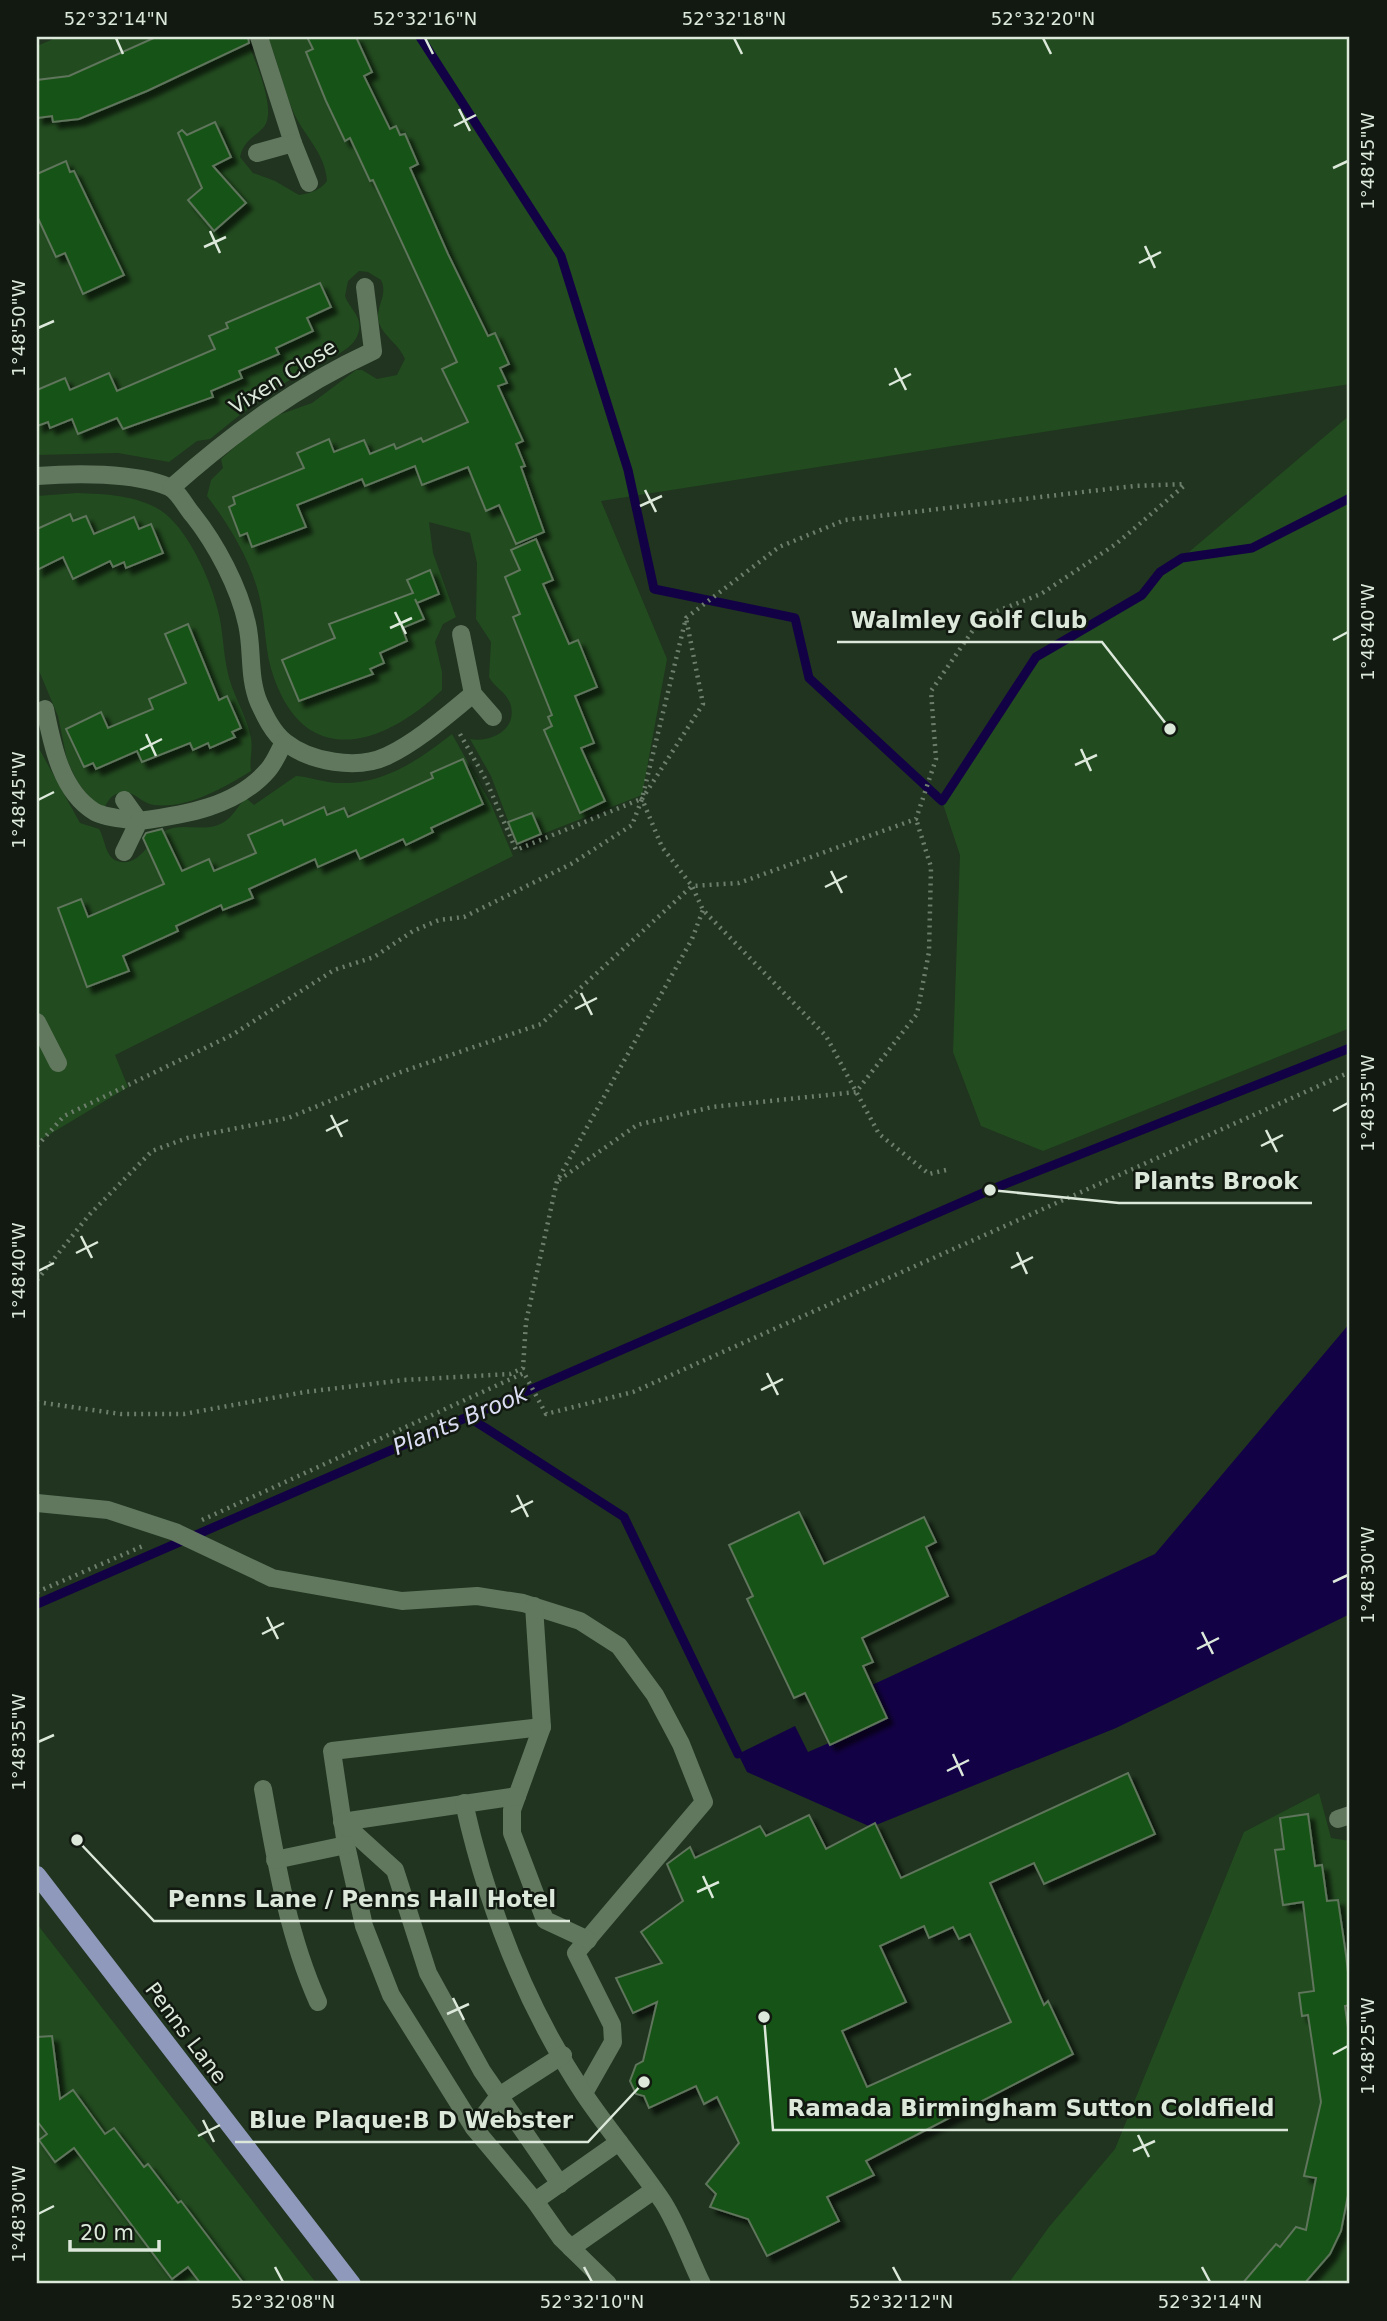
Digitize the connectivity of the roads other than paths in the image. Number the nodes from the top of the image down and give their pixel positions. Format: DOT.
graph roads {
  1 [pos="259,37"];
  2 [pos="293,143"];
  3 [pos="257,153"];
  4 [pos="309,183"];
  5 [pos="365,287"];
  6 [pos="37,476"];
  7 [pos="170,488"];
  8 [pos="461,634"];
  9 [pos="473,694"];
  10 [pos="45,709"];
  11 [pos="494,718"];
  12 [pos="285,742"];
  13 [pos="124,800"];
  14 [pos="139,821"];
  15 [pos="124,852"];
  16 [pos="37,1022"];
  17 [pos="58,1063"];
  18 [pos="37,1503"];
  19 [pos="534,1606"];
  20 [pos="542,1727"];
  21 [pos="263,1789"];
  22 [pos="517,1796"];
  23 [pos="464,1804"];
  24 [pos="342,1822"];
  25 [pos="346,1845"];
  26 [pos="275,1860"];
  27 [pos="37,1875"];
  28 [pos="587,1940"];
  29 [pos="318,2002"];
  30 [pos="563,2056"];
  31 [pos="584,2092"];
  32 [pos="499,2096"];
  33 [pos="474,2128"];
  34 [pos="619,2142"];
  35 [pos="560,2184"];
  36 [pos="654,2190"];
  37 [pos="535,2201"];
  38 [pos="571,2248"];
  39 [pos="352,2284"];
  40 [pos="608,2284"];
  41 [pos="702,2284"];
  1 -- 2 [label="street"];
  2 -- 3 [label="street"];
  2 -- 4 [label="street"];
  5 -- 7 [label="street, Vixen Close"];
  6 -- 7 [label="street"];
  7 -- 12 [label="street"];
  8 -- 9 [label="street"];
  9 -- 11 [label="street"];
  9 -- 12 [label="street"];
  10 -- 14 [label="street"];
  12 -- 14 [label="street"];
  13 -- 14 [label="street"];
  14 -- 15 [label="street"];
  16 -- 17 [label="street"];
  18 -- 19 [label="street"];
  19 -- 20 [label="street"];
  19 -- 28 [label="street"];
  20 -- 22 [label="street"];
  20 -- 24 [label="street"];
  21 -- 26 [label="street"];
  22 -- 23 [label="street"];
  22 -- 28 [label="street"];
  23 -- 24 [label="street"];
  23 -- 30 [label="street"];
  24 -- 25 [label="street"];
  24 -- 32 [label="street"];
  25 -- 26 [label="street"];
  25 -- 33 [label="street"];
  26 -- 29 [label="street"];
  27 -- 39 [label="main road, Penns Lane"];
  28 -- 31 [label="street"];
  30 -- 31 [label="street"];
  30 -- 32 [label="street"];
  31 -- 34 [label="street"];
  32 -- 33 [label="street"];
  32 -- 35 [label="street"];
  33 -- 37 [label="street"];
  34 -- 35 [label="street"];
  34 -- 36 [label="street"];
  35 -- 37 [label="street"];
  36 -- 38 [label="street"];
  36 -- 41 [label="street"];
  37 -- 38 [label="street"];
  38 -- 40 [label="street"];
}
